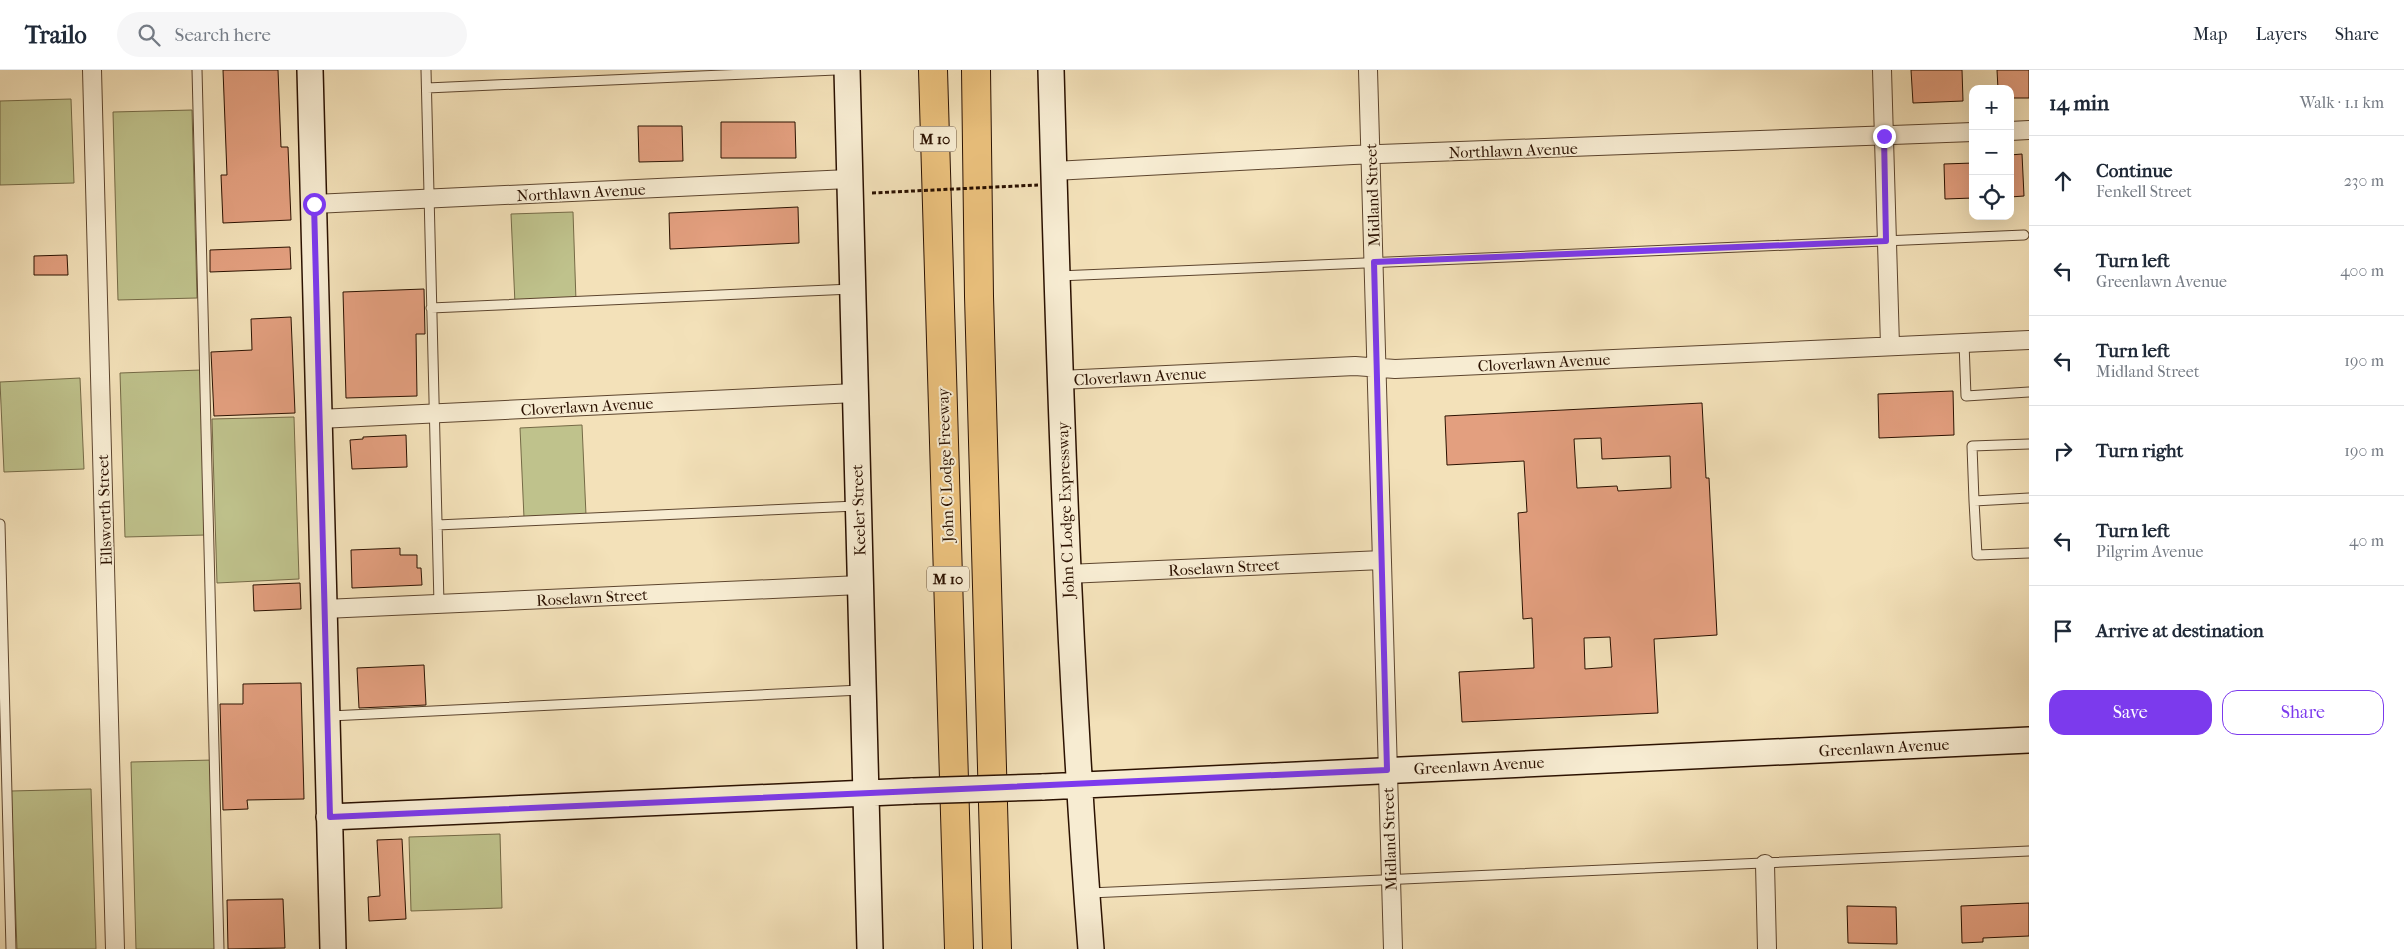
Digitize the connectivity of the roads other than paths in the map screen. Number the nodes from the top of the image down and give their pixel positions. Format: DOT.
graph roads {
  1 [pos="92,70"];
  2 [pos="196,70"];
  3 [pos="310,70"];
  4 [pos="426,70"];
  5 [pos="836,70"];
  6 [pos="847,70"];
  7 [pos="933,70"];
  8 [pos="976,70"];
  9 [pos="1051,70"];
  10 [pos="1368,70"];
  11 [pos="1882,70"];
  12 [pos="427,88"];
  13 [pos="2014,130"];
  14 [pos="2029,130"];
  15 [pos="1969,132"];
  16 [pos="1884,136"];
  17 [pos="1370,154"];
  18 [pos="1046,178"];
  19 [pos="849,179"];
  20 [pos="429,199"];
  21 [pos="314,204"];
  22 [pos="2024,235"];
  23 [pos="1886,241"];
  24 [pos="1374,262"];
  25 [pos="1057,276"];
  26 [pos="852,289"];
  27 [pos="431,308"];
  28 [pos="2029,340"];
  29 [pos="1964,343"];
  30 [pos="1890,346"];
  31 [pos="1376,367"];
  32 [pos="1060,380"];
  33 [pos="2029,392"];
  34 [pos="855,393"];
  35 [pos="434,414"];
  36 [pos="319,419"];
  37 [pos="2029,444"];
  38 [pos="2029,498"];
  39 [pos="1974,501"];
  40 [pos="858,506"];
  41 [pos="0,524"];
  42 [pos="437,525"];
  43 [pos="2029,553"];
  44 [pos="1382,560"];
  45 [pos="1067,574"];
  46 [pos="860,585"];
  47 [pos="439,604"];
  48 [pos="324,609"];
  49 [pos="862,690"];
  50 [pos="327,716"];
  51 [pos="2029,740"];
  52 [pos="1387,770"];
  53 [pos="1080,784"];
  54 [pos="865,793"];
  55 [pos="330,817"];
  56 [pos="2029,851"];
  57 [pos="1765,864"];
  58 [pos="1391,880"];
  59 [pos="1087,893"];
  60 [pos="11,949"];
  61 [pos="116,949"];
  62 [pos="219,949"];
  63 [pos="333,949"];
  64 [pos="870,949"];
  65 [pos="959,949"];
  66 [pos="997,949"];
  67 [pos="1091,949"];
  68 [pos="1393,949"];
  69 [pos="1767,949"];
  1 -- 61 [label="street, Ellsworth Street"];
  2 -- 62 [label="lane"];
  3 -- 21 [label="street"];
  4 -- 12 [label="lane"];
  5 -- 12 [label="lane"];
  6 -- 19 [label="street, Keeler Street"];
  7 -- 65 [label="highway, John C Lodge Freeway / M 10"];
  8 -- 66 [label="highway, M 10"];
  9 -- 18 [label="street, John C Lodge Expressway"];
  10 -- 17 [label="street, Midland Street"];
  11 -- 16 [label="street"];
  12 -- 20 [label="lane"];
  13 -- 14 [label="street"];
  15 -- 16 [label="street, Northlawn Avenue"];
  16 -- 17 [label="street, Northlawn Avenue"];
  16 -- 23 [label="street"];
  17 -- 18 [label="street, Northlawn Avenue"];
  17 -- 24 [label="street, Midland Street"];
  18 -- 25 [label="street, John C Lodge Expressway"];
  19 -- 20 [label="street, Northlawn Avenue"];
  19 -- 26 [label="street, Keeler Street"];
  20 -- 21 [label="street, Northlawn Avenue"];
  20 -- 27 [label="lane"];
  21 -- 36 [label="street"];
  22 -- 23 [label="lane"];
  23 -- 24 [label="lane"];
  23 -- 30 [label="street"];
  24 -- 25 [label="lane"];
  24 -- 31 [label="street, Midland Street"];
  25 -- 32 [label="street, John C Lodge Expressway"];
  26 -- 27 [label="lane"];
  26 -- 34 [label="street, Keeler Street"];
  27 -- 35 [label="lane"];
  28 -- 29 [label="street, Cloverlawn Avenue"];
  29 -- 30 [label="street, Cloverlawn Avenue"];
  29 -- 33 [label="lane"];
  30 -- 31 [label="street, Cloverlawn Avenue"];
  31 -- 32 [label="street, Cloverlawn Avenue"];
  31 -- 44 [label="street, Midland Street"];
  32 -- 45 [label="street, John C Lodge Expressway"];
  34 -- 35 [label="street, Cloverlawn Avenue"];
  34 -- 40 [label="street, Keeler Street"];
  35 -- 36 [label="street, Cloverlawn Avenue"];
  35 -- 42 [label="lane"];
  36 -- 48 [label="street"];
  37 -- 39 [label="lane"];
  38 -- 39 [label="lane"];
  39 -- 43 [label="lane"];
  40 -- 42 [label="lane"];
  40 -- 46 [label="street, Keeler Street"];
  41 -- 60 [label="lane"];
  42 -- 47 [label="lane"];
  44 -- 45 [label="street, Roselawn Street"];
  44 -- 52 [label="street, Midland Street"];
  45 -- 53 [label="street, John C Lodge Expressway"];
  46 -- 47 [label="street, Roselawn Street"];
  46 -- 49 [label="street, Keeler Street"];
  47 -- 48 [label="street, Roselawn Street"];
  48 -- 50 [label="street"];
  49 -- 50 [label="lane"];
  49 -- 54 [label="street, Keeler Street"];
  50 -- 55 [label="street"];
  51 -- 52 [label="street, Greenlawn Avenue"];
  52 -- 53 [label="street, Greenlawn Avenue"];
  52 -- 58 [label="street, Midland Street"];
  53 -- 54 [label="street, Greenlawn Avenue, bridge"];
  53 -- 59 [label="street, John C Lodge Expressway"];
  54 -- 55 [label="street, Greenlawn Avenue"];
  54 -- 64 [label="street, Keeler Street"];
  55 -- 63 [label="street"];
  56 -- 57 [label="lane"];
  57 -- 58 [label="lane"];
  57 -- 69 [label="street"];
  58 -- 59 [label="lane"];
  58 -- 68 [label="street, Midland Street"];
  59 -- 67 [label="street, John C Lodge Expressway"];
}
